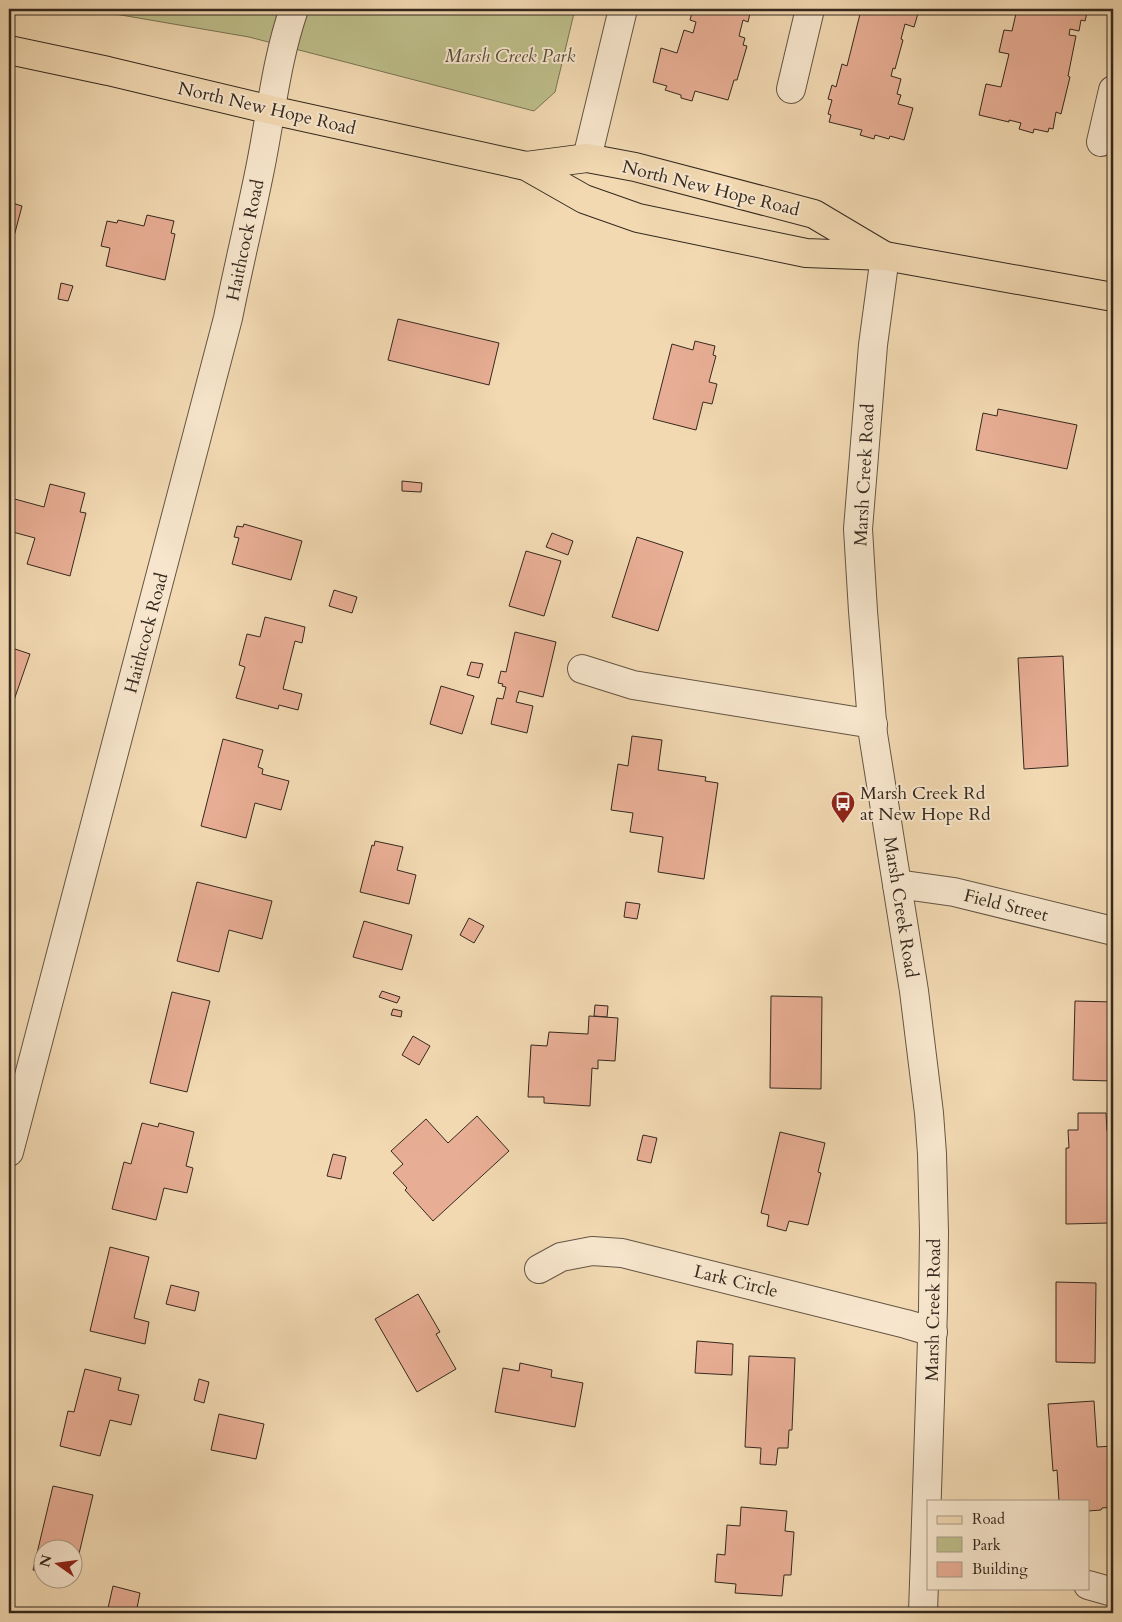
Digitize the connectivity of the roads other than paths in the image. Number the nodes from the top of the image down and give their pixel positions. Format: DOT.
graph roads {
  1 [pos="294,9"];
  2 [pos="623,9"];
  3 [pos="810,9"];
  4 [pos="9,50"];
  5 [pos="791,89"];
  6 [pos="1113,90"];
  7 [pos="270,110"];
  8 [pos="1101,142"];
  9 [pos="587,158"];
  10 [pos="526,166"];
  11 [pos="886,256"];
  12 [pos="1113,297"];
  13 [pos="582,669"];
  14 [pos="873,724"];
  15 [pos="898,884"];
  16 [pos="1113,932"];
  17 [pos="9,1152"];
  18 [pos="539,1269"];
  19 [pos="933,1332"];
  20 [pos="928,1500"];
  21 [pos="927,1552"];
  22 [pos="1090,1586"];
  23 [pos="1113,1592"];
  24 [pos="924,1613"];
  1 -- 7 [label="street, Haithcock Road"];
  2 -- 9 [label="street"];
  3 -- 5 [label="street"];
  4 -- 7 [label="main road, North New Hope Road"];
  6 -- 8 [label="street"];
  7 -- 10 [label="main road, North New Hope Road"];
  7 -- 17 [label="street, Haithcock Road"];
  9 -- 10 [label="main road, North New Hope Road"];
  9 -- 11 [label="main road, North New Hope Road"];
  10 -- 11 [label="main road, North New Hope Road"];
  11 -- 12 [label="main road, North New Hope Road"];
  11 -- 14 [label="street, Marsh Creek Road"];
  13 -- 14 [label="street"];
  14 -- 15 [label="street, Marsh Creek Road"];
  15 -- 16 [label="street, Field Street"];
  15 -- 19 [label="street, Marsh Creek Road"];
  18 -- 19 [label="street, Lark Circle"];
  19 -- 20 [label="street, Marsh Creek Road"];
  21 -- 24 [label="street, Marsh Creek Road"];
  22 -- 23 [label="street"];
}
